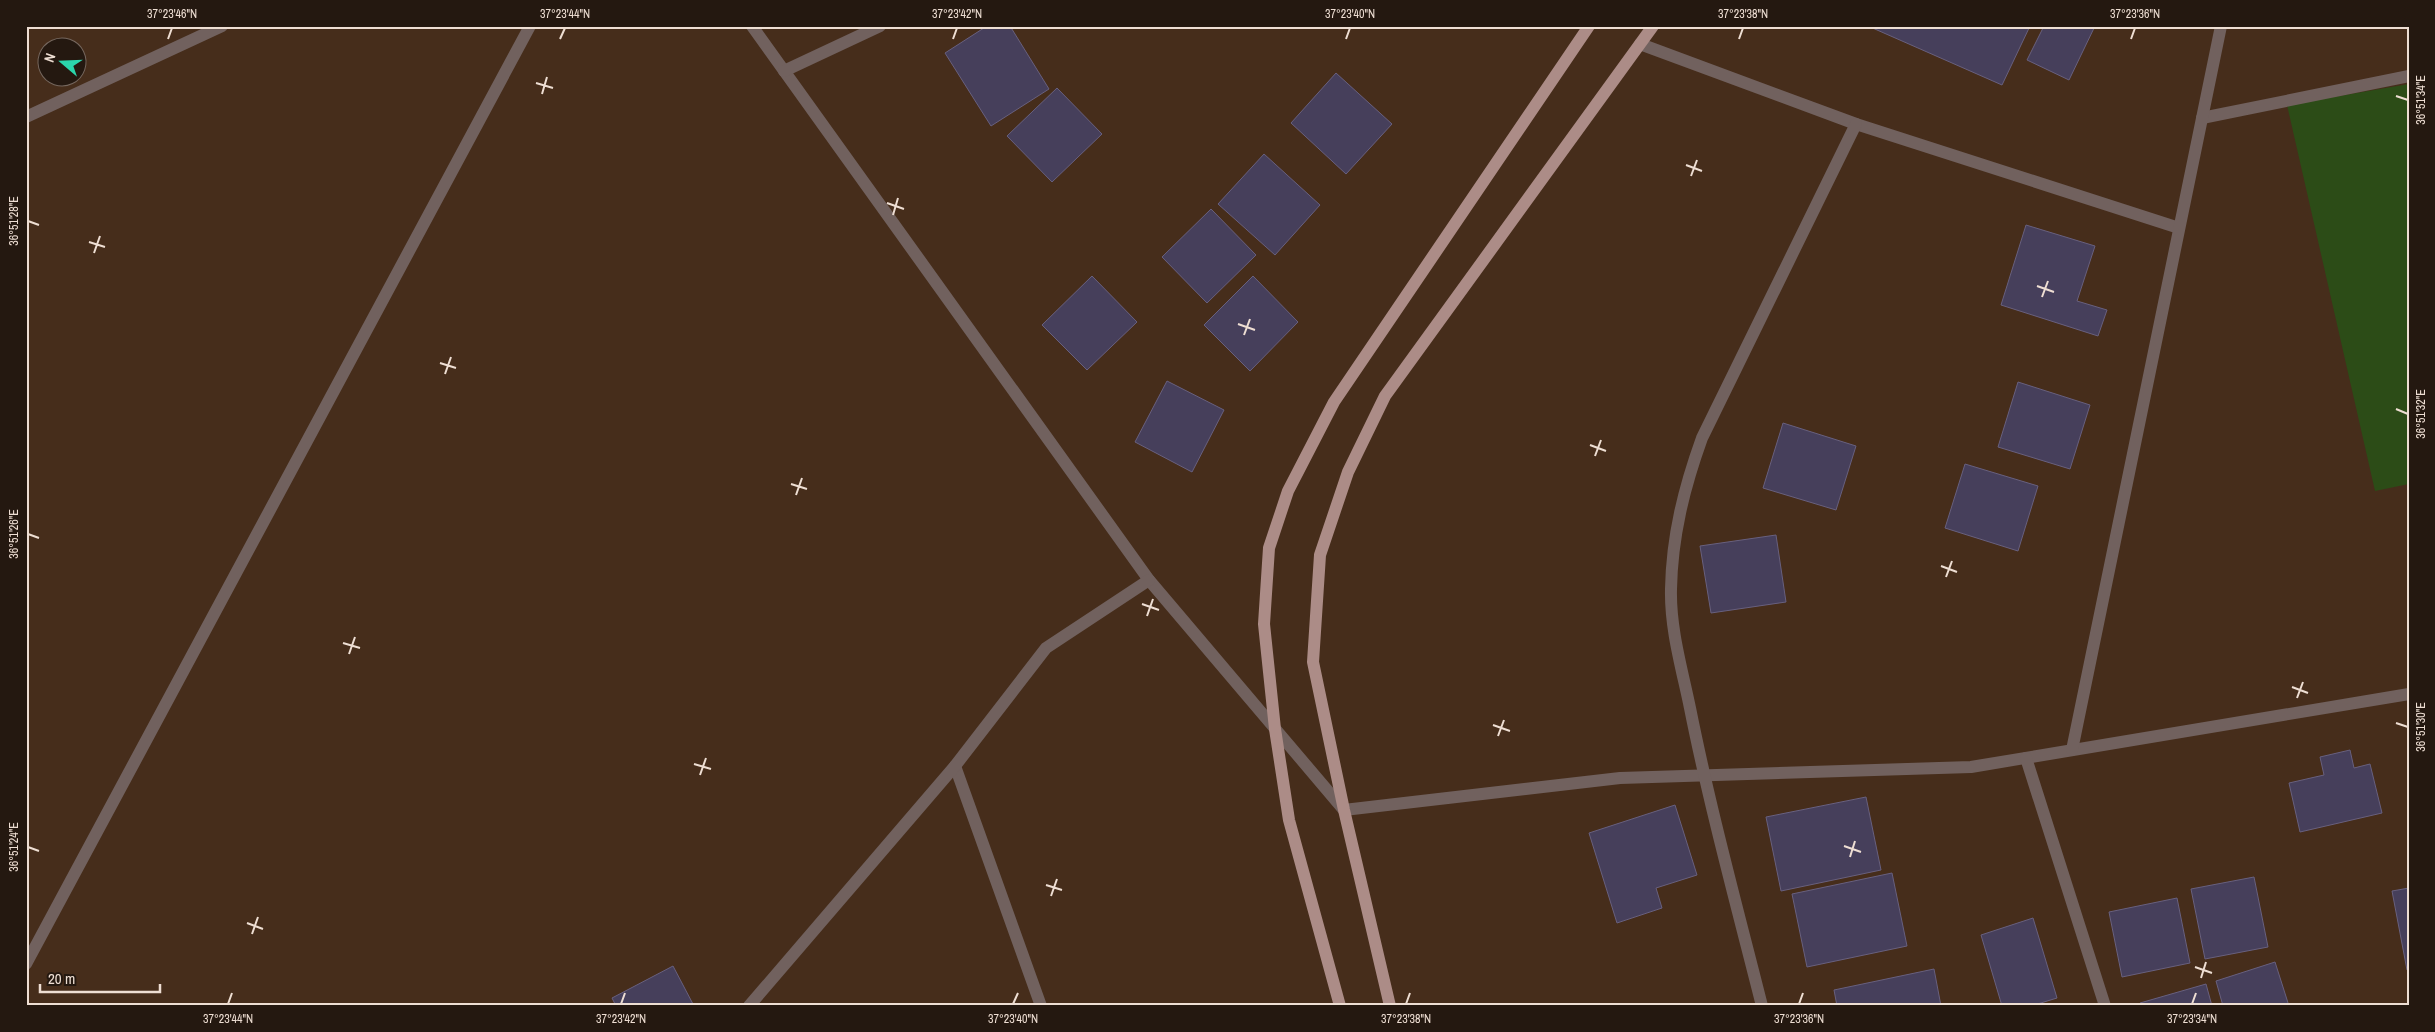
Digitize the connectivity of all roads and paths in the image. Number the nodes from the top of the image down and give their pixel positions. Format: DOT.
graph roads {
  1 [pos="222,26"];
  2 [pos="530,26"];
  3 [pos="752,26"];
  4 [pos="880,26"];
  5 [pos="1589,26"];
  6 [pos="1653,26"];
  7 [pos="2220,26"];
  8 [pos="1640,44"];
  9 [pos="784,72"];
  10 [pos="2409,76"];
  11 [pos="26,117"];
  12 [pos="2202,118"];
  13 [pos="1856,124"];
  14 [pos="2180,228"];
  15 [pos="1149,580"];
  16 [pos="2409,694"];
  17 [pos="1275,729"];
  18 [pos="2072,750"];
  19 [pos="2026,758"];
  20 [pos="955,766"];
  21 [pos="1703,776"];
  22 [pos="1344,810"];
  23 [pos="26,964"];
  24 [pos="749,1006"];
  25 [pos="1041,1006"];
  26 [pos="1340,1006"];
  27 [pos="1390,1006"];
  28 [pos="1762,1006"];
  29 [pos="2105,1006"];
  1 -- 11 [label="street"];
  2 -- 23 [label="street"];
  3 -- 9 [label="street"];
  4 -- 9 [label="street"];
  5 -- 17 [label="main road"];
  6 -- 8 [label="main road"];
  7 -- 12 [label="street"];
  8 -- 13 [label="street"];
  8 -- 22 [label="main road"];
  9 -- 15 [label="street"];
  10 -- 12 [label="street"];
  12 -- 14 [label="street"];
  13 -- 14 [label="street"];
  13 -- 21 [label="street"];
  14 -- 18 [label="street"];
  15 -- 17 [label="street"];
  15 -- 20 [label="street"];
  16 -- 18 [label="street"];
  17 -- 22 [label="street"];
  17 -- 26 [label="main road"];
  18 -- 19 [label="street"];
  19 -- 21 [label="street"];
  19 -- 29 [label="street"];
  20 -- 24 [label="street"];
  20 -- 25 [label="street"];
  21 -- 22 [label="street"];
  21 -- 28 [label="street"];
  22 -- 27 [label="main road"];
}
